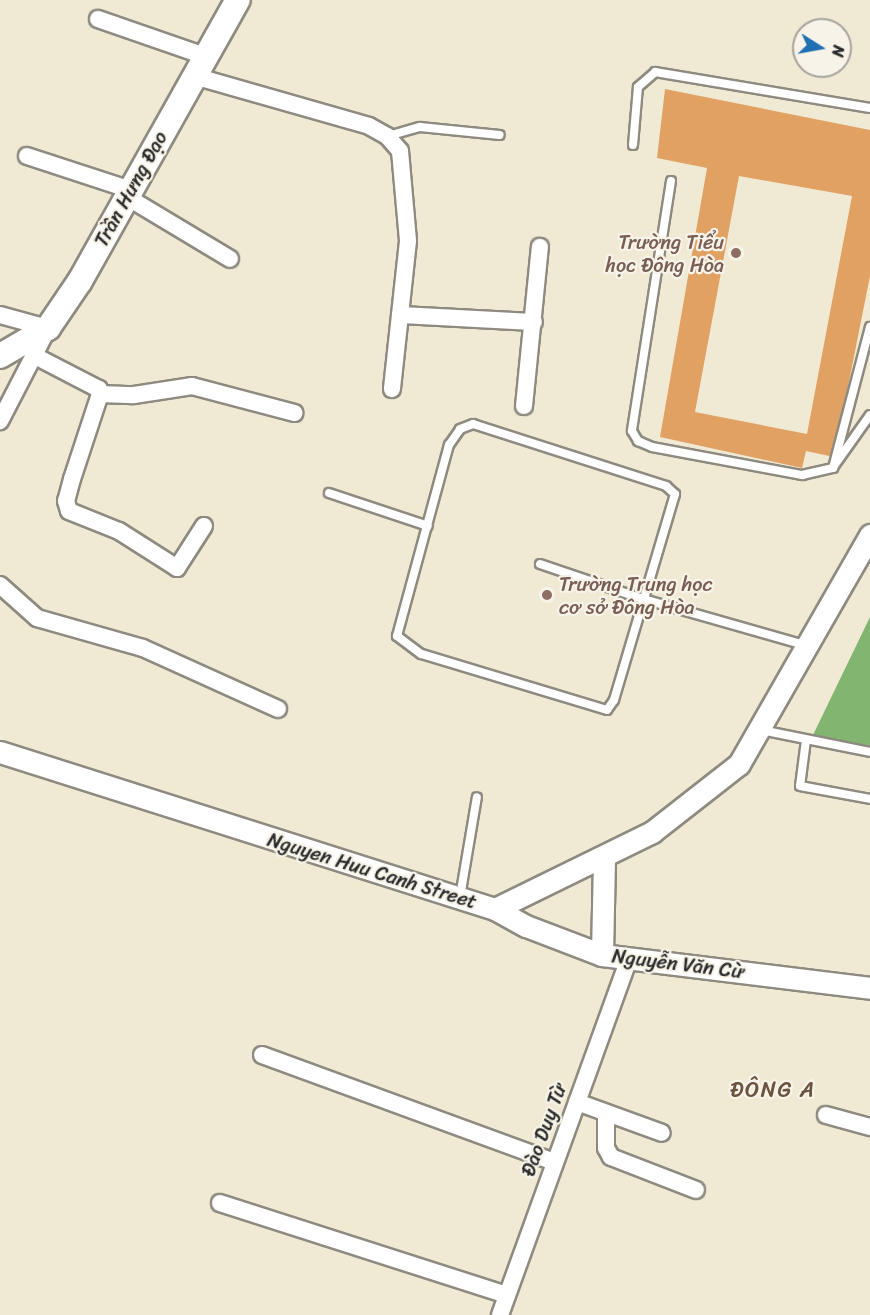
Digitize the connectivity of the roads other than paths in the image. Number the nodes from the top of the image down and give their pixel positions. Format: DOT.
graph roads {
  1 [pos="238,0"];
  2 [pos="98,19"];
  3 [pos="200,66"];
  4 [pos="870,108"];
  5 [pos="500,135"];
  6 [pos="387,136"];
  7 [pos="633,145"];
  8 [pos="27,156"];
  9 [pos="671,181"];
  10 [pos="129,194"];
  11 [pos="540,248"];
  12 [pos="230,259"];
  13 [pos="0,315"];
  14 [pos="400,315"];
  15 [pos="534,322"];
  16 [pos="870,327"];
  17 [pos="48,328"];
  18 [pos="0,356"];
  19 [pos="35,356"];
  20 [pos="392,389"];
  21 [pos="100,393"];
  22 [pos="524,406"];
  23 [pos="294,413"];
  24 [pos="870,415"];
  25 [pos="0,421"];
  26 [pos="832,468"];
  27 [pos="329,493"];
  28 [pos="204,526"];
  29 [pos="428,526"];
  30 [pos="870,535"];
  31 [pos="540,564"];
  32 [pos="0,585"];
  33 [pos="643,599"];
  34 [pos="805,645"];
  35 [pos="278,709"];
  36 [pos="760,730"];
  37 [pos="806,740"];
  38 [pos="0,752"];
  39 [pos="870,752"];
  40 [pos="477,797"];
  41 [pos="870,799"];
  42 [pos="604,857"];
  43 [pos="460,897"];
  44 [pos="495,909"];
  45 [pos="602,954"];
  46 [pos="629,959"];
  47 [pos="870,988"];
  48 [pos="262,1055"];
  49 [pos="577,1102"];
  50 [pos="606,1113"];
  51 [pos="825,1115"];
  52 [pos="870,1127"];
  53 [pos="662,1133"];
  54 [pos="555,1162"];
  55 [pos="696,1190"];
  56 [pos="220,1203"];
  57 [pos="507,1295"];
  58 [pos="500,1315"];
  1 -- 3 [label="main road, Trần Hưng Đạo"];
  2 -- 3 [label="street"];
  3 -- 6 [label="street"];
  3 -- 10 [label="main road, Trần Hưng Đạo"];
  4 -- 7 [label="lane"];
  5 -- 6 [label="lane"];
  6 -- 14 [label="street"];
  8 -- 10 [label="street"];
  9 -- 26 [label="lane"];
  10 -- 12 [label="street"];
  10 -- 17 [label="main road, Trần Hưng Đạo"];
  11 -- 15 [label="street"];
  13 -- 17 [label="street"];
  14 -- 15 [label="street"];
  14 -- 20 [label="street"];
  15 -- 22 [label="street"];
  16 -- 26 [label="lane"];
  17 -- 18 [label="main road, Trần Hưng Đạo"];
  17 -- 19 [label="street"];
  19 -- 21 [label="street"];
  19 -- 25 [label="street"];
  21 -- 23 [label="street"];
  21 -- 28 [label="street"];
  24 -- 26 [label="lane"];
  27 -- 29 [label="lane"];
  29 -- 33 [label="lane"];
  29 -- 33 [label="lane"];
  30 -- 34 [label="street, Nguyen Huu Canh Street"];
  31 -- 33 [label="lane"];
  32 -- 35 [label="street"];
  33 -- 34 [label="lane"];
  34 -- 36 [label="street, Nguyen Huu Canh Street"];
  36 -- 37 [label="lane"];
  36 -- 42 [label="street, Nguyen Huu Canh Street"];
  37 -- 39 [label="lane"];
  37 -- 41 [label="lane"];
  38 -- 43 [label="street, Nguyen Huu Canh Street"];
  40 -- 43 [label="lane"];
  42 -- 44 [label="street, Nguyen Huu Canh Street"];
  42 -- 45 [label="street"];
  43 -- 44 [label="street, Nguyen Huu Canh Street"];
  44 -- 45 [label="street, Nguyễn Văn Cừ"];
  45 -- 46 [label="street, Nguyễn Văn Cừ"];
  46 -- 47 [label="street, Nguyễn Văn Cừ"];
  46 -- 49 [label="street, Đào Duy Từ"];
  48 -- 54 [label="street"];
  49 -- 50 [label="street"];
  49 -- 54 [label="street, Đào Duy Từ"];
  50 -- 53 [label="street"];
  50 -- 55 [label="street"];
  51 -- 52 [label="street"];
  54 -- 57 [label="street, Đào Duy Từ"];
  56 -- 57 [label="street"];
  57 -- 58 [label="street, Đào Duy Từ"];
}
